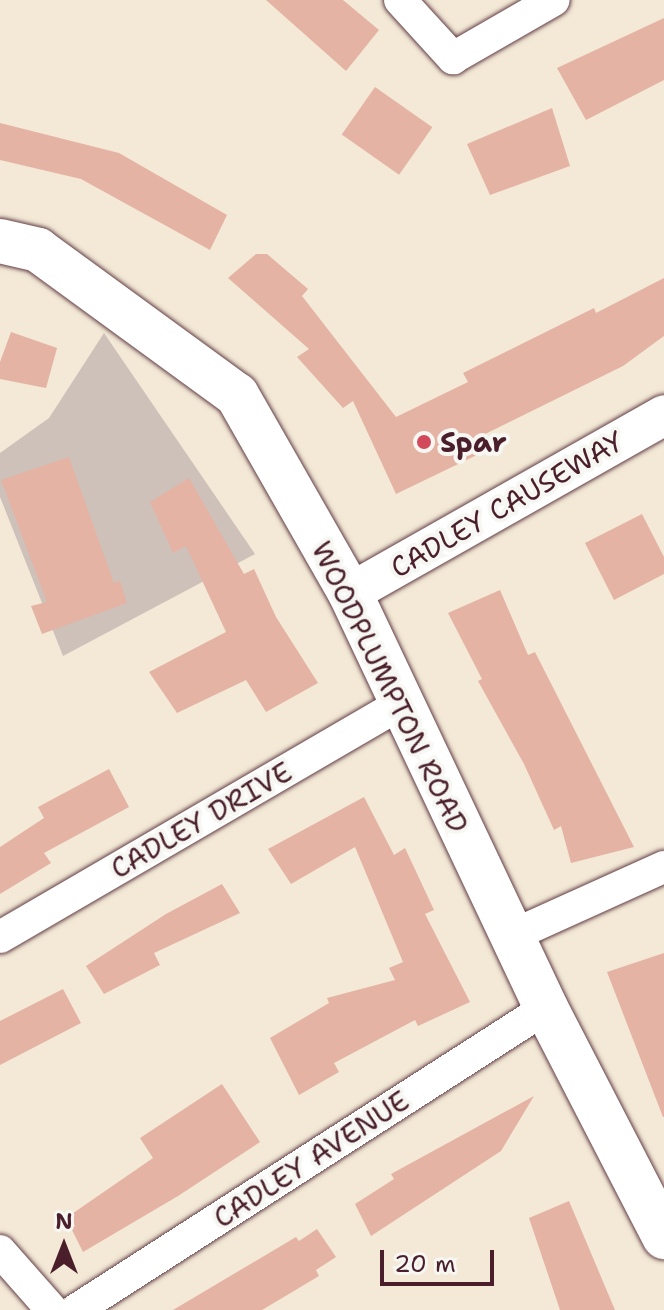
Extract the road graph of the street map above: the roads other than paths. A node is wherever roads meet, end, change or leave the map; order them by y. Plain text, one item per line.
1 (400, 0) edge
2 (554, 0) edge
3 (0, 241) edge
4 (664, 415) edge
5 (350, 593) junction
6 (401, 704) junction
7 (664, 867) edge
8 (511, 936) junction
9 (0, 937) edge
10 (546, 1008) junction
11 (653, 1187) edge
12 (664, 1237) edge
13 (0, 1251) edge
14 (52, 1310) edge
15 (76, 1310) edge

1 - 2 street
3 - 5 main road, WOODPLUMPTON ROAD
4 - 5 street, CADLEY CAUSEWAY
5 - 6 main road, WOODPLUMPTON ROAD
6 - 8 main road, WOODPLUMPTON ROAD
6 - 9 street, CADLEY DRIVE
7 - 8 street
8 - 10 main road, WOODPLUMPTON ROAD
10 - 11 main road, WOODPLUMPTON ROAD
10 - 15 street, CADLEY AVENUE
11 - 12 main road, WOODPLUMPTON ROAD
13 - 14 street

